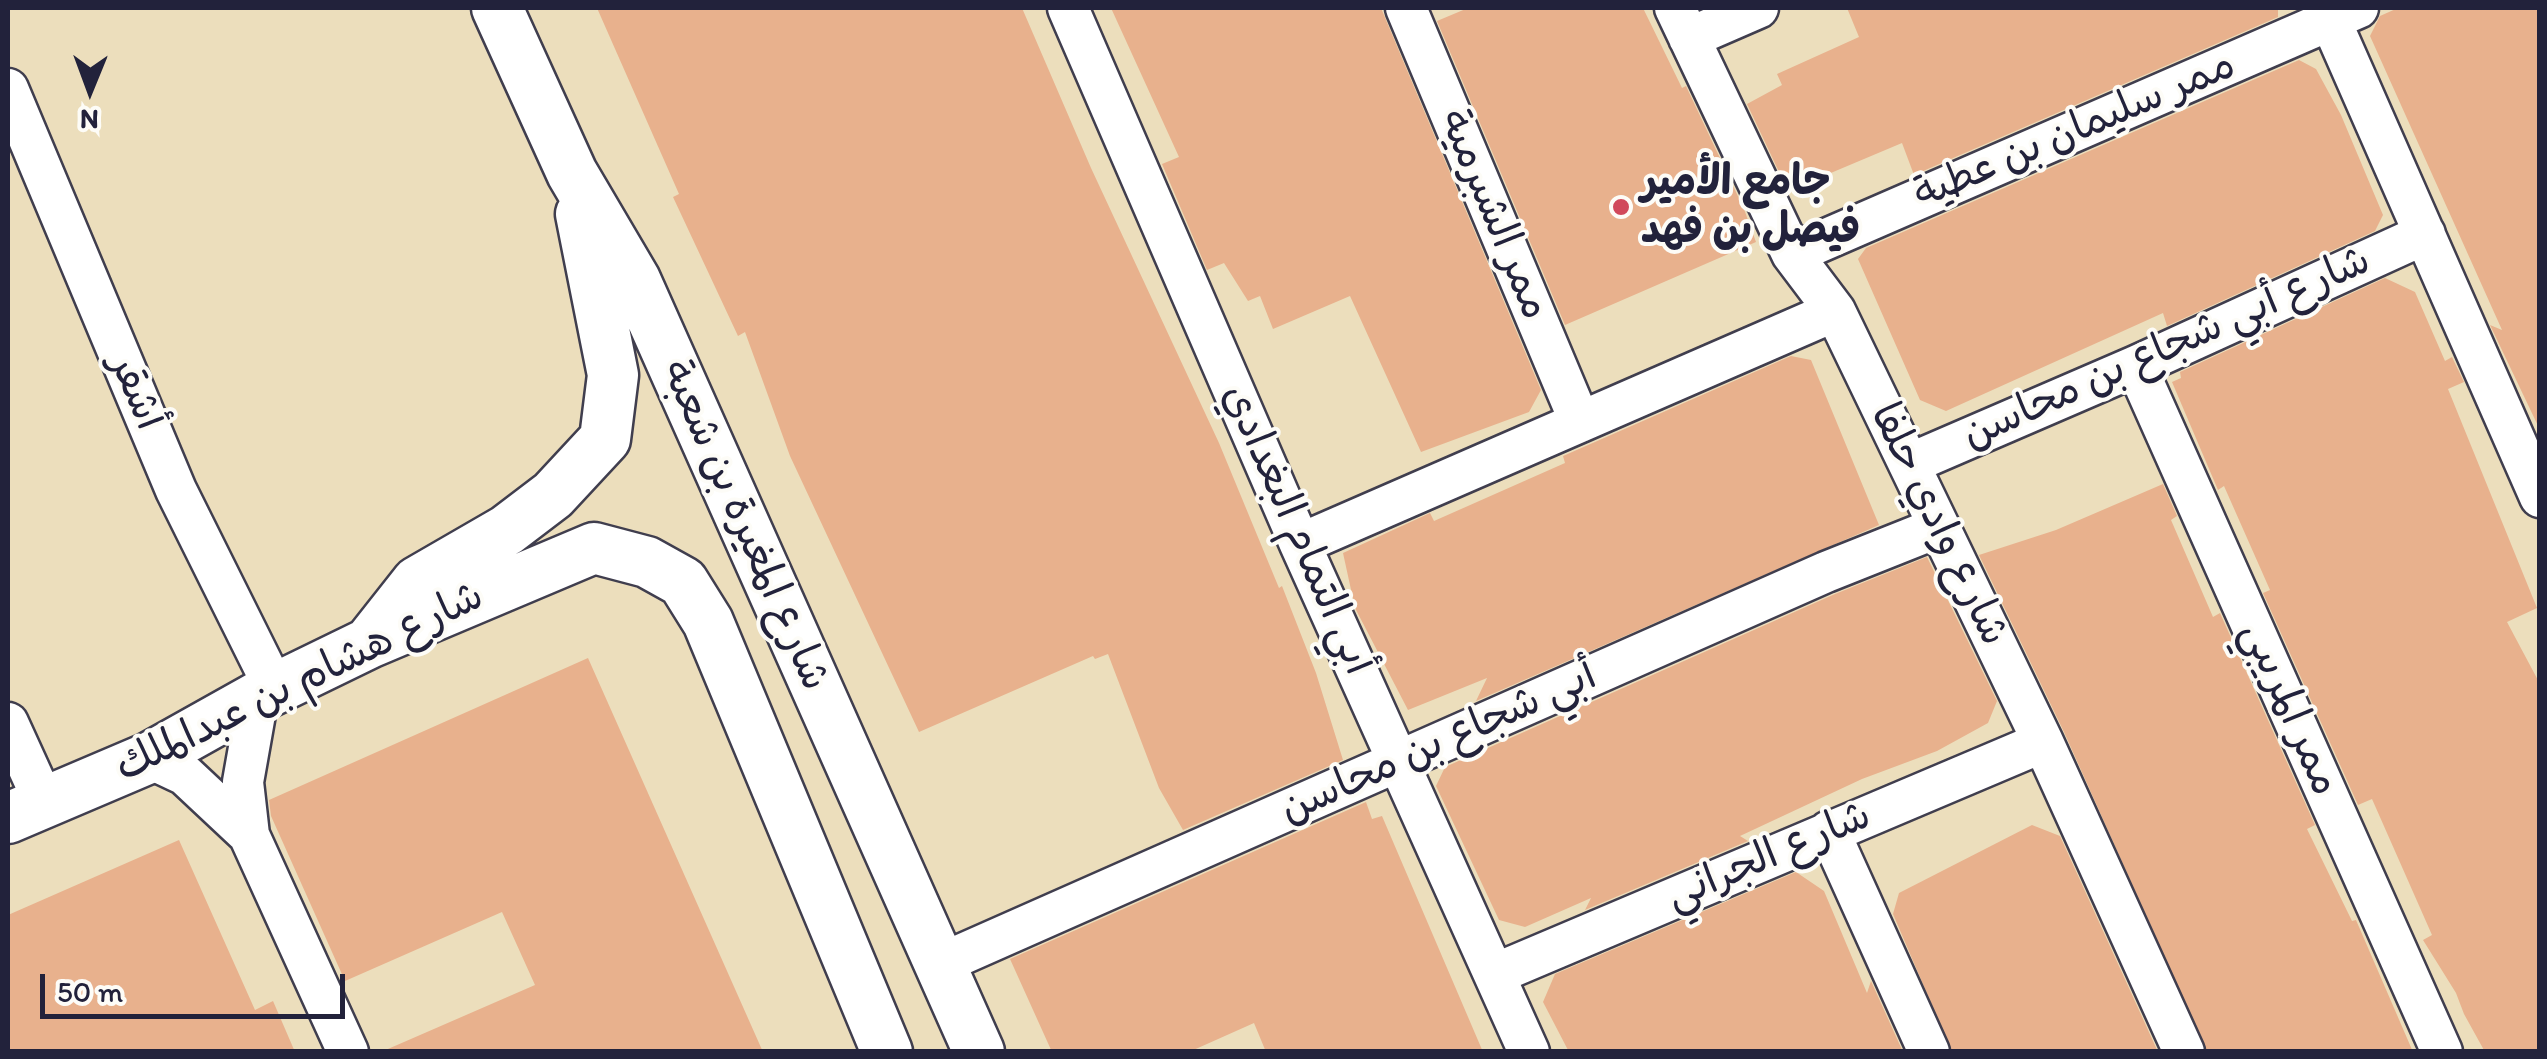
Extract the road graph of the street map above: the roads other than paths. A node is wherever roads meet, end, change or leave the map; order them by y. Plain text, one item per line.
1 (496, 8) edge
2 (1068, 8) edge
3 (1406, 8) edge
4 (1758, 8) edge
5 (2338, 12) edge
6 (1682, 23) edge
7 (8, 89) edge
8 (572, 172) junction
9 (2425, 234) junction
10 (1792, 254) junction
11 (1834, 311) junction
12 (2136, 366) junction
13 (1580, 422) junction
14 (1909, 464) junction
15 (2540, 497) edge
16 (1939, 527) junction
17 (1300, 544) junction
18 (594, 548) joint
19 (368, 643) junction
20 (267, 693) junction
21 (8, 723) edge
22 (2044, 742) junction
23 (149, 758) junction
24 (1399, 762) junction
25 (26, 810) edge
26 (1828, 831) junction
27 (249, 835) junction
28 (940, 964) junction
29 (1495, 974) junction
30 (348, 1052) edge
31 (887, 1052) edge
32 (979, 1052) edge
33 (1529, 1052) edge
34 (1928, 1052) edge
35 (2184, 1052) edge
36 (2442, 1052) edge

1 - 8 street, شارع المغيرة بن شعبة
2 - 17 street, أبي التمام البغدادي
3 - 13 street, ممر الشبرمية
4 - 6 street
5 - 9 street
5 - 10 street, ممر سليمان بن عطية
6 - 10 street, شارع وادي حلفا
7 - 20 street, أشقر
8 - 19 street
8 - 28 street, شارع المغيرة بن شعبة
9 - 12 street, شارع أبي شجاع بن محاسن
9 - 15 street
10 - 11 street, شارع وادي حلفا
11 - 13 street
11 - 14 street, شارع وادي حلفا
12 - 14 street, شارع أبي شجاع بن محاسن
12 - 36 street, ممر المريبي
13 - 17 street
14 - 16 street, شارع وادي حلفا
16 - 22 street, شارع وادي حلفا
16 - 24 street, أبي شجاع بن محاسن
17 - 24 street, أبي التمام البغدادي
18 - 19 street, شارع هشام بن عبدالملك
18 - 31 street, شارع المغيرة بن شعبة
19 - 20 street, شارع هشام بن عبدالملك
20 - 23 street, شارع هشام بن عبدالملك
20 - 27 street
21 - 25 street
22 - 26 street, شارع الجراني
22 - 35 street, شارع وادي حلفا
23 - 25 street, شارع هشام بن عبدالملك
23 - 27 street
24 - 28 street, أبي شجاع بن محاسن
24 - 29 street, أبي التمام البغدادي
26 - 29 street, شارع الجراني
26 - 34 street
27 - 30 street
28 - 32 street, شارع المغيرة بن شعبة
29 - 33 street, أبي التمام البغدادي

